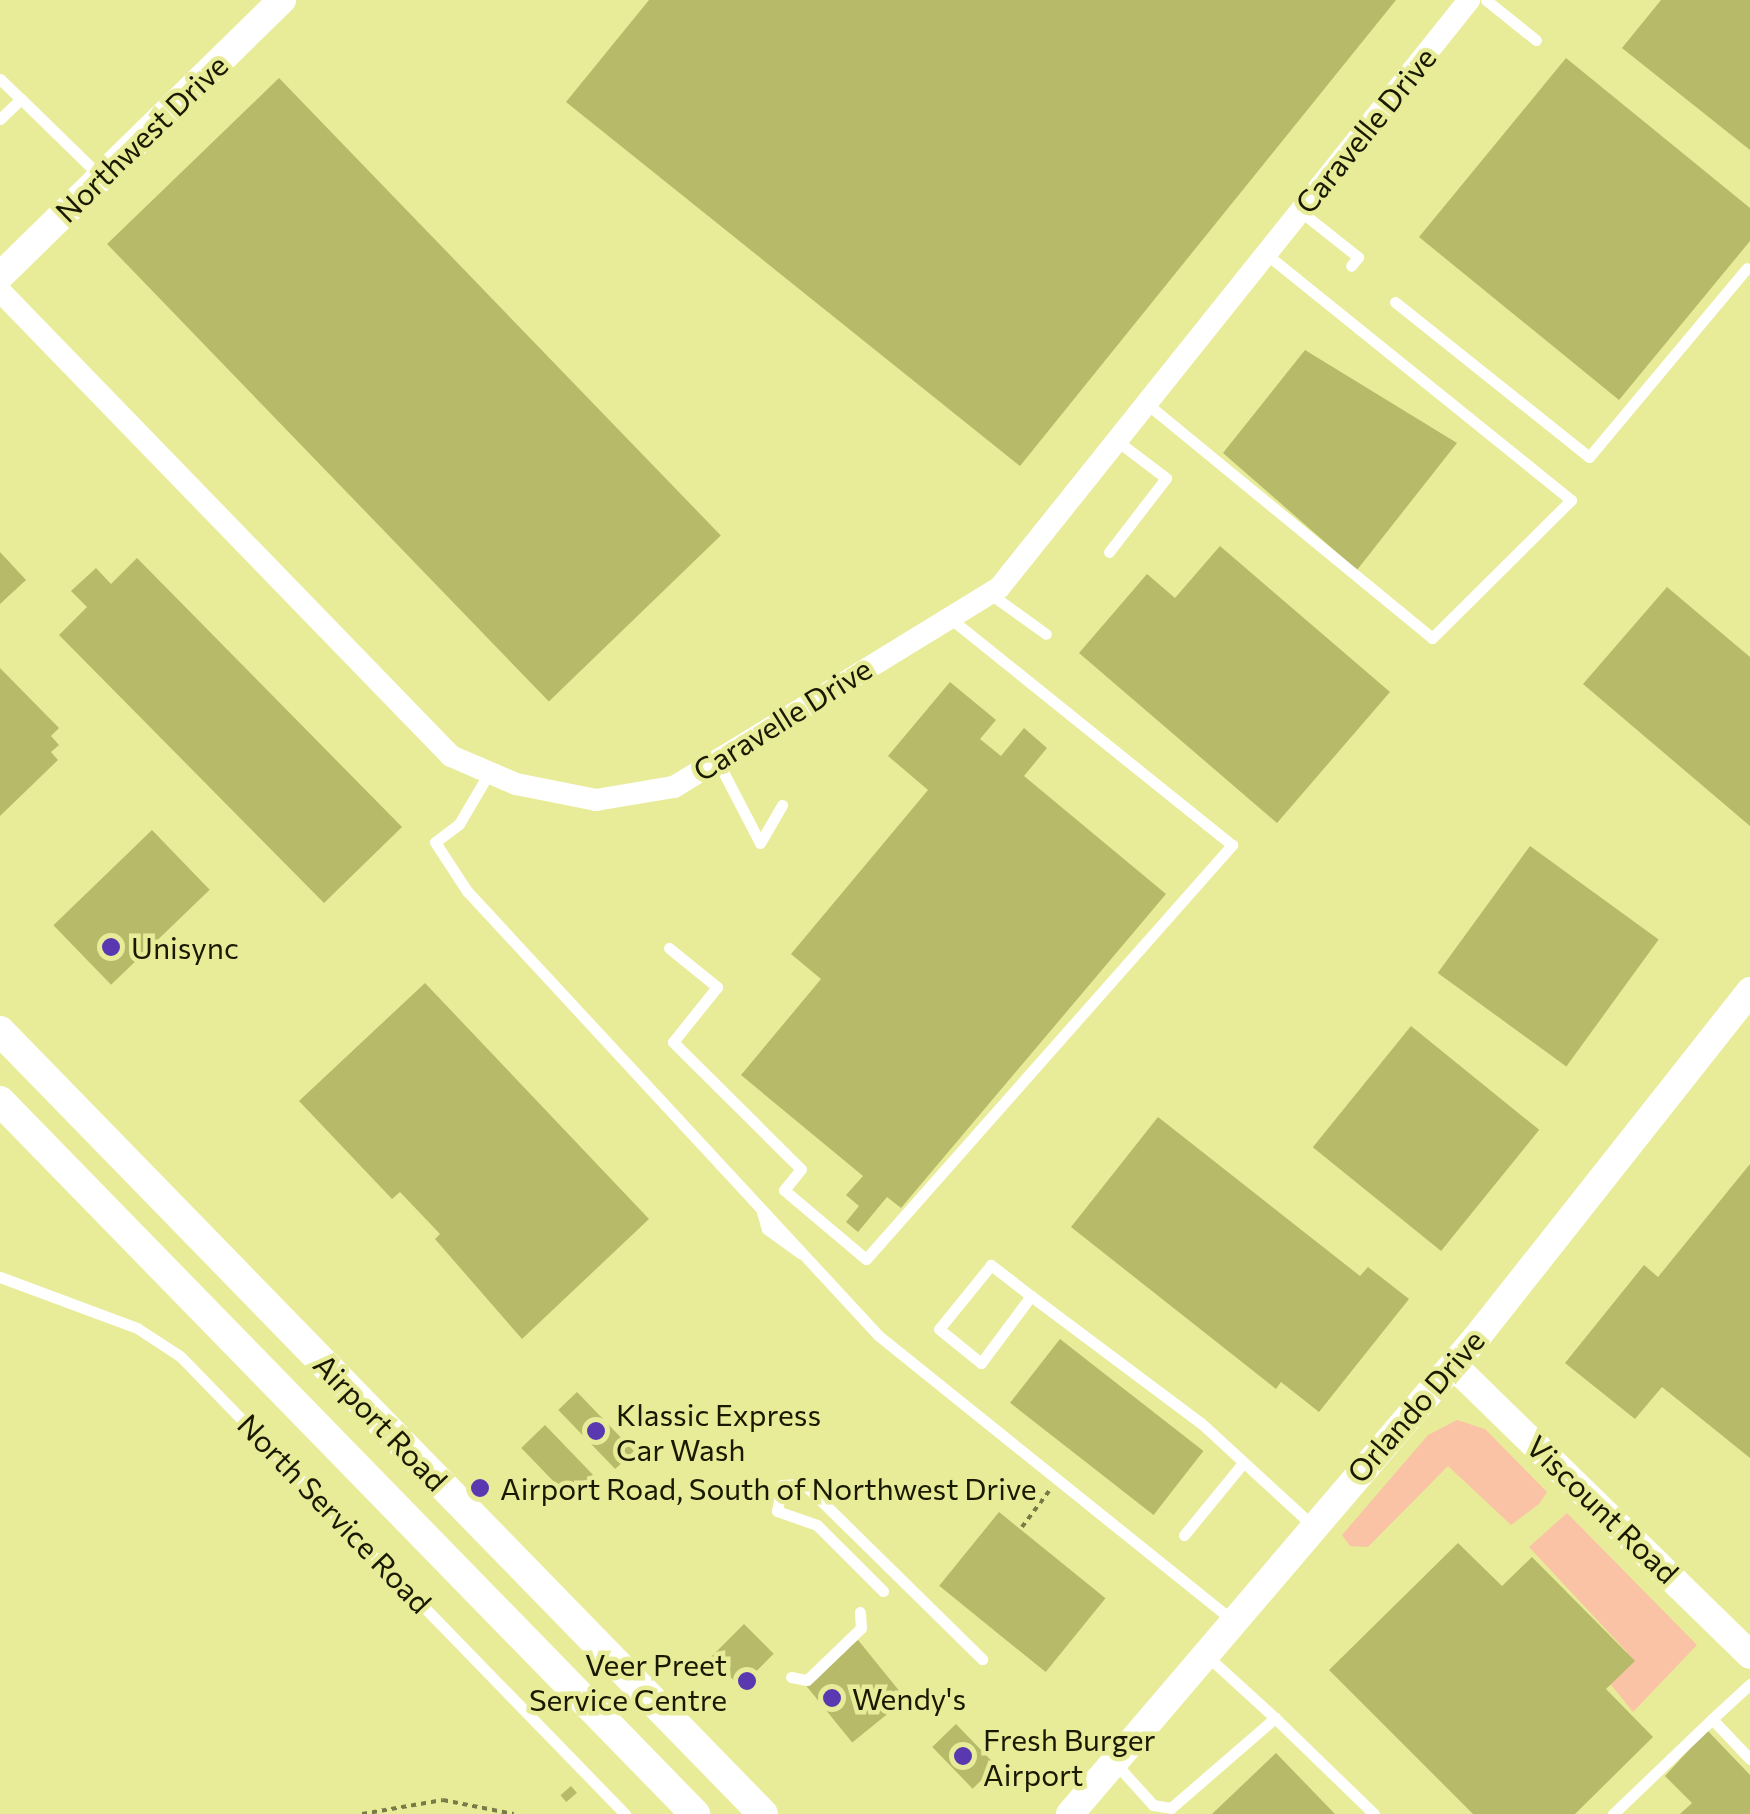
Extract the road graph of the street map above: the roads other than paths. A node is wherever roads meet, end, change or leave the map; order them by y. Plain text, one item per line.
1 (282, 0) edge
2 (1469, 0) edge
3 (1486, 0) edge
4 (1536, 40) dead end
5 (0, 79) edge
6 (21, 99) junction
7 (0, 119) edge
8 (101, 177) junction
9 (1300, 211) junction
10 (1266, 254) junction
11 (1351, 266) dead end
12 (1747, 268) dead end
13 (0, 276) edge
14 (0, 291) edge
15 (1395, 302) dead end
16 (1146, 404) junction
17 (1116, 440) junction
18 (1109, 552) dead end
19 (990, 594) junction
20 (950, 619) junction
21 (1046, 634) dead end
22 (717, 760) junction
23 (490, 773) junction
24 (782, 805) dead end
25 (669, 948) dead end
26 (1750, 990) edge
27 (0, 1030) edge
28 (0, 1101) edge
29 (0, 1277) edge
30 (1031, 1296) junction
31 (1453, 1365) junction
32 (1244, 1462) junction
33 (1311, 1524) junction
34 (1184, 1535) dead end
35 (505, 1549) junction
36 (470, 1583) junction
37 (884, 1591) dead end
38 (860, 1612) dead end
39 (1230, 1618) junction
40 (1202, 1652) junction
41 (1750, 1655) edge
42 (982, 1659) dead end
43 (624, 1672) junction
44 (791, 1677) dead end
45 (1750, 1684) edge
46 (590, 1706) junction
47 (1275, 1718) junction
48 (1712, 1720) junction
49 (1750, 1758) edge
50 (1114, 1762) junction
51 (625, 1814) edge
52 (694, 1814) edge
53 (763, 1814) edge
54 (1070, 1814) edge
55 (1374, 1814) edge
56 (1613, 1814) edge

1 - 8 street, Northwest Drive
2 - 9 street, Caravelle Drive
3 - 4 lane
5 - 6 lane
6 - 7 lane
6 - 8 lane
8 - 13 street, Northwest Drive
9 - 10 street, Caravelle Drive
9 - 11 lane
10 - 16 street, Caravelle Drive
10 - 16 lane
12 - 15 lane
14 - 23 street, Caravelle Drive
16 - 17 street, Caravelle Drive
17 - 18 lane
17 - 19 street, Caravelle Drive
19 - 20 street, Caravelle Drive
19 - 21 lane
20 - 22 street, Caravelle Drive
20 - 25 lane
22 - 23 street, Caravelle Drive
22 - 24 lane
23 - 39 lane
26 - 31 street, Orlando Drive
27 - 35 main road, Airport Road
28 - 36 main road, Airport Road
29 - 51 lane, North Service Road
30 - 30 lane
30 - 32 lane
31 - 33 street, Orlando Drive
31 - 41 street, Viscount Road
32 - 33 lane
32 - 34 lane
33 - 39 street, Orlando Drive
35 - 36 main road
35 - 43 main road, Airport Road
36 - 46 main road, Airport Road
37 - 42 lane
38 - 44 lane
39 - 40 street, Orlando Drive
40 - 47 lane
40 - 50 street, Orlando Drive
43 - 46 main road
43 - 53 main road, Airport Road
45 - 48 lane
46 - 52 main road, Airport Road
47 - 50 lane
47 - 55 lane
48 - 49 lane
48 - 56 lane
50 - 54 street, Orlando Drive

